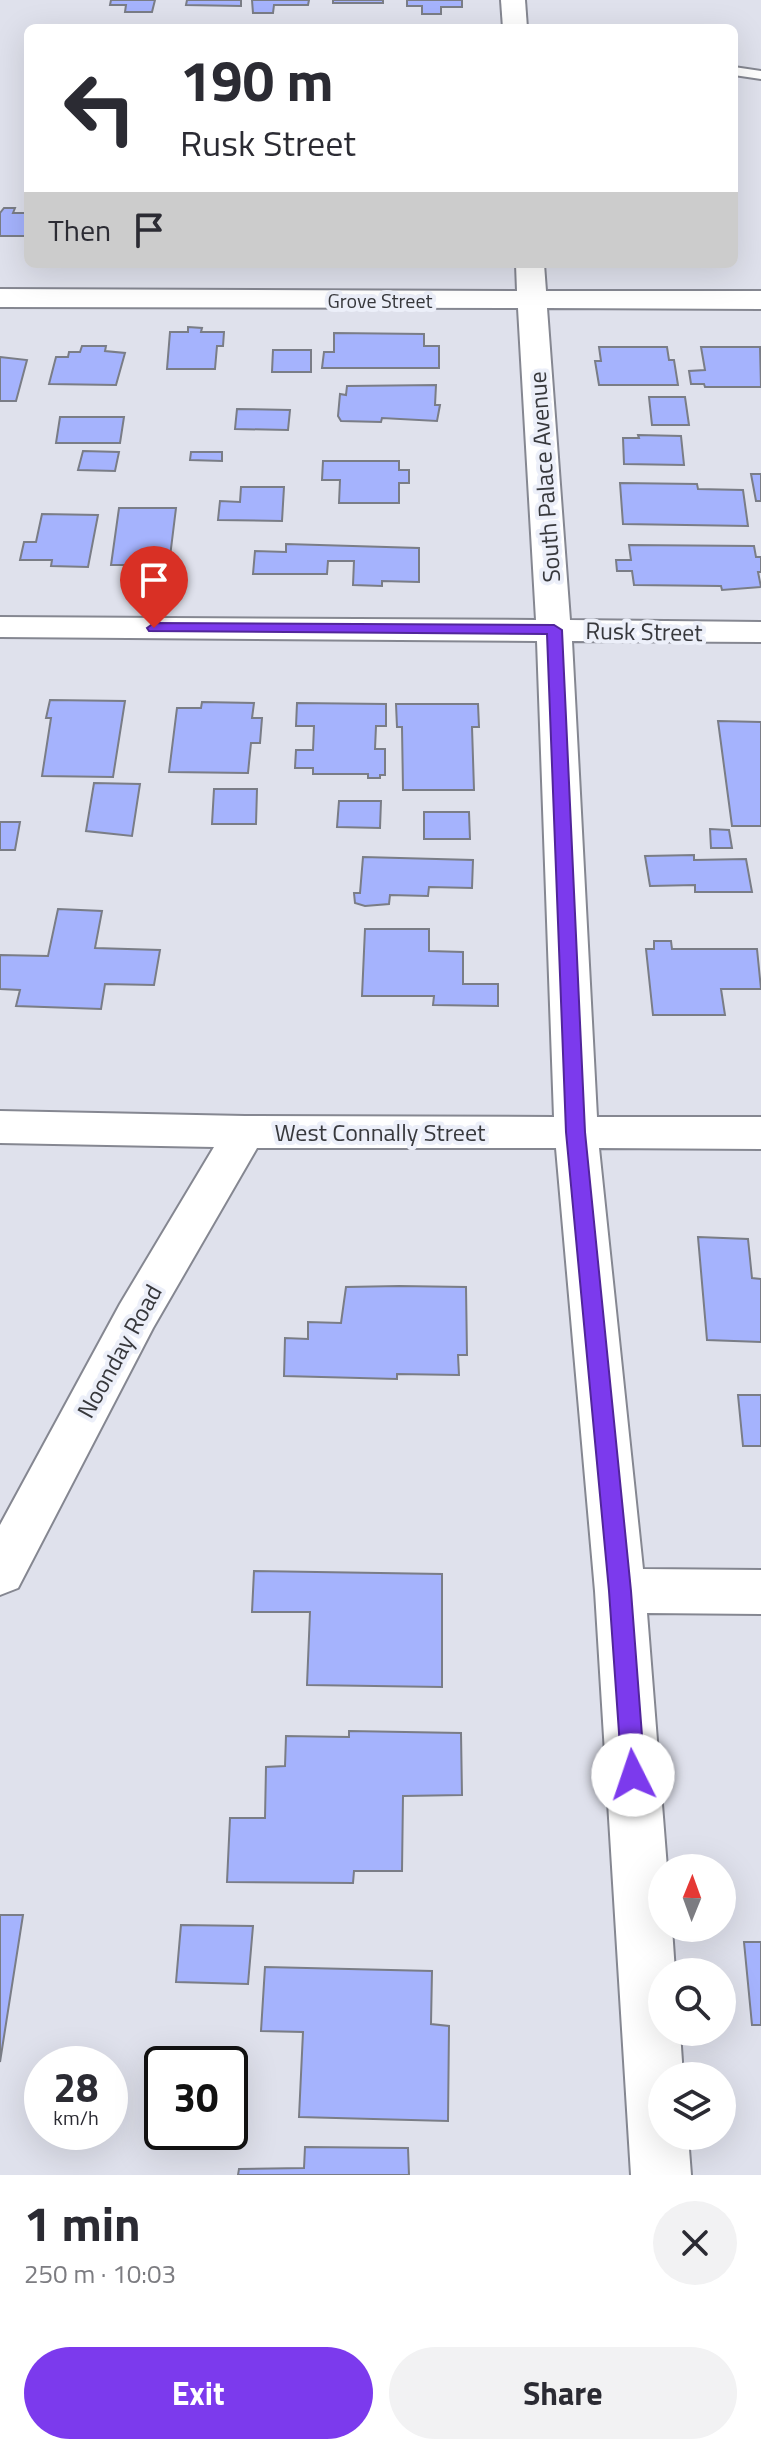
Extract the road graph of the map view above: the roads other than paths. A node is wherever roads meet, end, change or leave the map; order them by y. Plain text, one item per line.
1 (513, 0) edge
2 (515, 24) edge
3 (738, 72) edge
4 (761, 75) edge
5 (531, 282) edge
6 (0, 298) edge
7 (761, 300) edge
8 (0, 627) edge
9 (554, 630) junction
10 (761, 632) edge
11 (0, 1127) edge
12 (245, 1132) junction
13 (576, 1132) junction
14 (761, 1133) edge
15 (0, 1573) edge
16 (620, 1591) junction
17 (761, 1592) edge
18 (661, 2175) edge

1 - 2 street
3 - 4 lane
5 - 6 street, Grove Street
5 - 7 street, Grove Street
5 - 9 street, South Palace Avenue
8 - 9 street, Rusk Street
9 - 10 street, Rusk Street
9 - 13 street, South Palace Avenue
11 - 12 street, West Connally Street
12 - 13 street, West Connally Street
12 - 15 street, Noonday Road
13 - 14 street, West Connally Street
13 - 16 street, South Palace Avenue
16 - 17 street
16 - 18 street, South Palace Avenue

